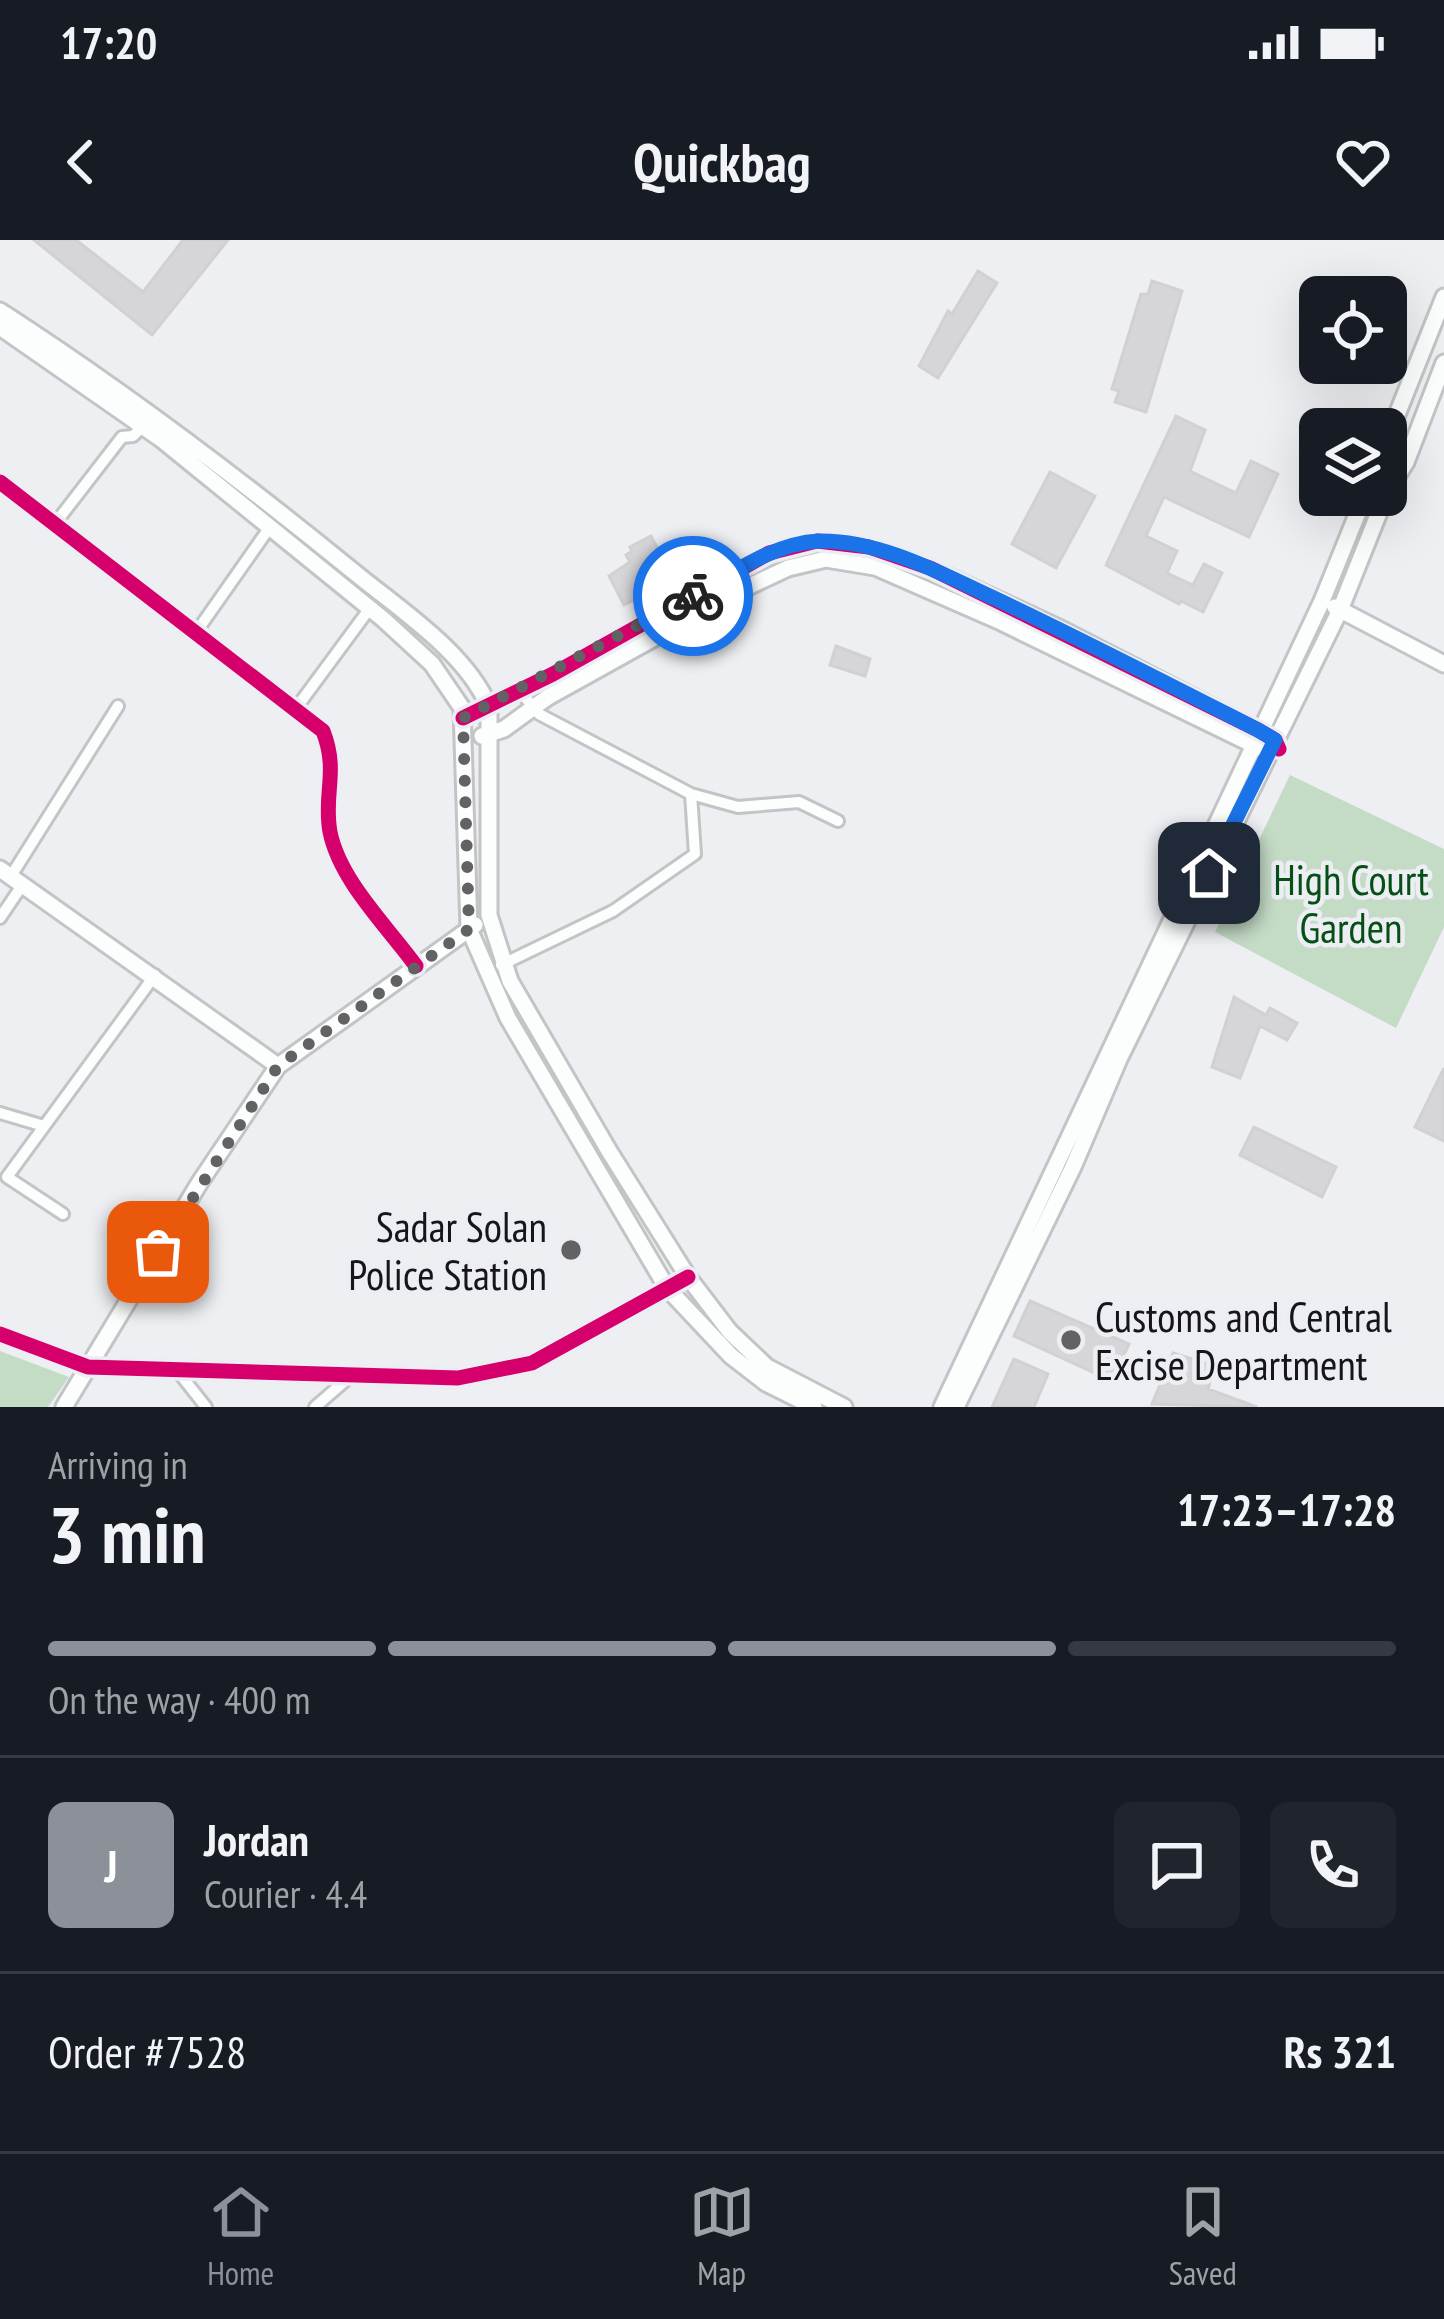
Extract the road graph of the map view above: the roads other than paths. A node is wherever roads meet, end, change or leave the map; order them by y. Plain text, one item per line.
1 (1444, 297) edge
2 (0, 310) edge
3 (0, 326) edge
4 (1444, 363) edge
5 (1400, 408) edge
6 (143, 426) junction
7 (1407, 459) edge
8 (0, 482) edge
9 (1356, 516) edge
10 (1378, 516) edge
11 (54, 525) junction
12 (270, 527) junction
13 (1322, 601) junction
14 (370, 608) junction
15 (1340, 610) junction
16 (196, 631) junction
17 (1444, 664) edge
18 (519, 689) junction
19 (118, 706) dead end
20 (297, 707) junction
21 (489, 707) junction
22 (533, 708) junction
23 (463, 718) junction
24 (489, 734) junction
25 (1255, 737) junction
26 (466, 740) junction
27 (1271, 746) junction
28 (691, 794) junction
29 (838, 821) dead end
30 (12, 876) edge
31 (489, 915) junction
32 (0, 917) edge
33 (469, 929) junction
34 (502, 964) junction
35 (416, 966) junction
36 (485, 972) junction
37 (155, 975) junction
38 (278, 1066) junction
39 (0, 1113) edge
40 (44, 1126) junction
41 (63, 1214) dead end
42 (688, 1277) junction
43 (667, 1288) junction
44 (0, 1334) edge
45 (88, 1367) junction
46 (176, 1369) junction
47 (353, 1374) junction
48 (64, 1407) edge
49 (206, 1407) edge
50 (314, 1407) edge
51 (814, 1407) edge
52 (844, 1407) edge
53 (942, 1407) edge
54 (956, 1407) edge

1 - 5 main road
2 - 21 main road
3 - 6 main road
4 - 7 main road
6 - 11 street
6 - 12 main road
8 - 11 street
9 - 13 main road
10 - 15 main road
11 - 16 street
12 - 14 main road
12 - 16 street
13 - 15 main road
13 - 25 main road
14 - 20 street
14 - 23 main road
15 - 17 main road
15 - 27 main road
16 - 20 street
18 - 21 main road
18 - 22 street
18 - 25 main road
19 - 30 street
20 - 35 street
21 - 23 main road
21 - 24 main road
22 - 24 main road
22 - 25 main road
22 - 28 street
23 - 26 main road
24 - 26 main road
24 - 31 main road
25 - 27 main road
25 - 53 main road
26 - 33 main road
27 - 54 main road
28 - 29 street
28 - 34 street
30 - 32 street
30 - 37 main road
31 - 33 main road
31 - 34 main road
33 - 35 main road
33 - 36 main road
34 - 36 street
34 - 42 main road
35 - 38 main road
36 - 43 main road
37 - 38 main road
37 - 40 street
38 - 45 main road
39 - 40 street
40 - 41 street
42 - 43 main road
42 - 52 main road
43 - 47 main road
43 - 51 main road
44 - 45 street
45 - 46 main road
45 - 48 main road
46 - 47 main road
46 - 49 street
47 - 50 street

